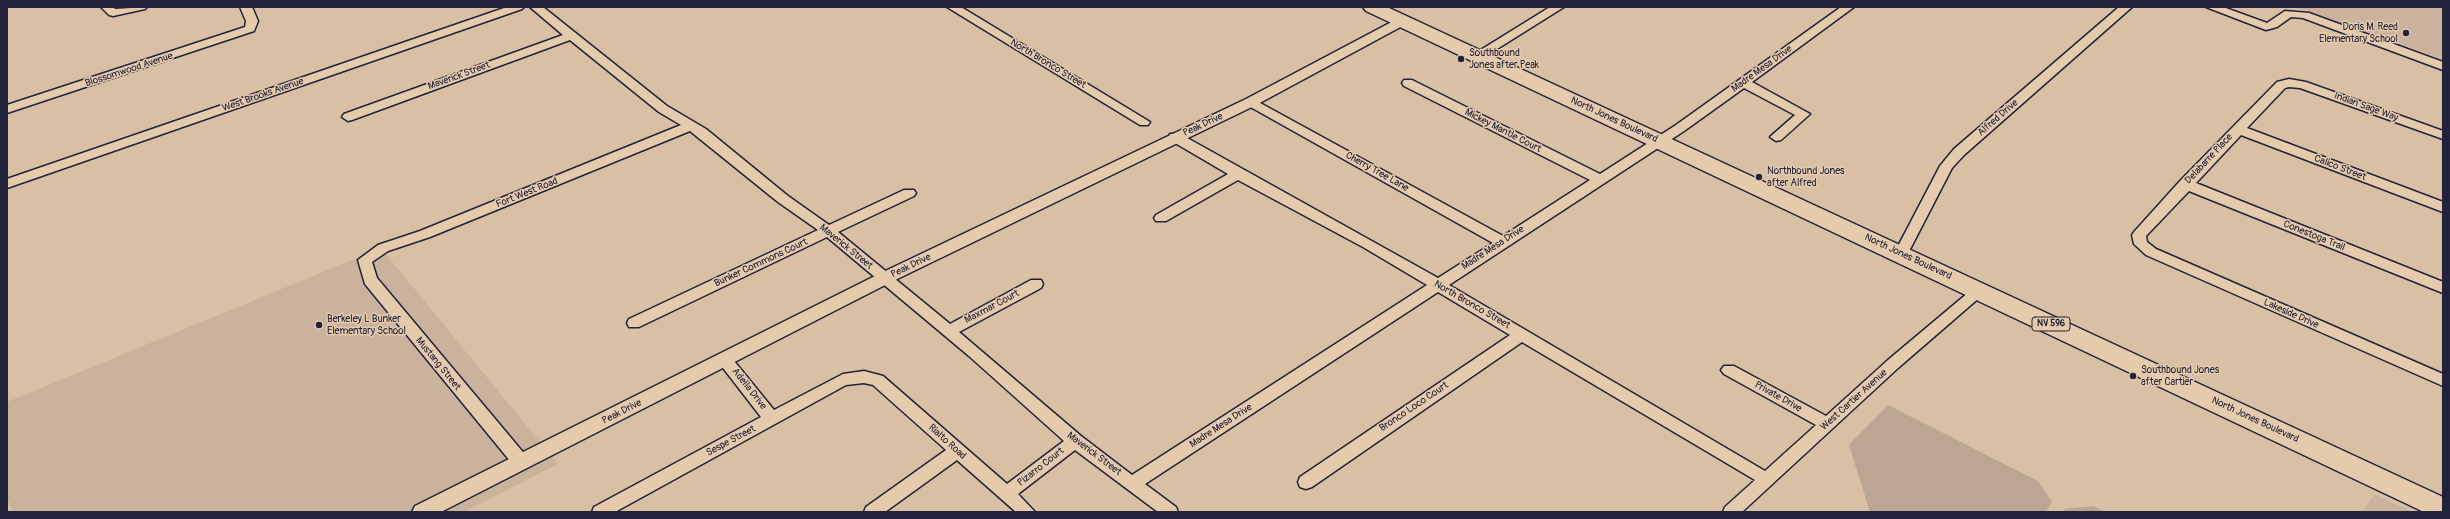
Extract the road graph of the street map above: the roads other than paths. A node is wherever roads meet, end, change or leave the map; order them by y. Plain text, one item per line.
1 (141, 7) edge
2 (246, 7) edge
3 (518, 7) edge
4 (536, 7) edge
5 (953, 7) edge
6 (1372, 7) edge
7 (1558, 7) edge
8 (1848, 7) edge
9 (2126, 7) edge
10 (2212, 7) edge
11 (110, 10) edge
12 (1401, 21) junction
13 (570, 36) junction
14 (1477, 56) junction
15 (2443, 66) edge
16 (1743, 82) junction
17 (1408, 83) dead end
18 (2289, 83) joint
19 (1251, 102) junction
20 (7, 109) edge
21 (348, 117) dead end
22 (1144, 122) dead end
23 (690, 126) junction
24 (2238, 129) junction
25 (2443, 135) edge
26 (1175, 137) junction
27 (1776, 137) dead end
28 (1658, 140) junction
29 (1238, 174) junction
30 (1599, 179) junction
31 (7, 184) edge
32 (2185, 184) junction
33 (909, 193) dead end
34 (2443, 207) edge
35 (1161, 218) dead end
36 (828, 231) junction
37 (1503, 242) junction
38 (2141, 244) joint
39 (1901, 254) junction
40 (365, 260) joint
41 (885, 278) junction
42 (1036, 284) dead end
43 (1436, 285) junction
44 (2443, 288) edge
45 (1980, 291) junction
46 (634, 323) dead end
47 (948, 331) junction
48 (1522, 334) junction
49 (725, 360) junction
50 (1728, 370) dead end
51 (864, 377) joint
52 (2443, 380) edge
53 (772, 419) junction
54 (1828, 424) junction
55 (1075, 441) junction
56 (957, 451) junction
57 (522, 462) junction
58 (1766, 479) junction
59 (1306, 482) dead end
60 (1133, 484) junction
61 (1006, 494) junction
62 (2443, 509) edge
63 (422, 512) edge
64 (600, 512) edge
65 (872, 512) edge
66 (1027, 512) edge
67 (1170, 512) edge
68 (1731, 512) edge

1 - 11 street
2 - 20 street, Blossomwood Avenue
3 - 31 street, West Brooks Avenue
4 - 13 street, Maverick Street
5 - 22 street, North Bronco Street
6 - 12 main road, North Jones Boulevard / NV 596
7 - 14 street
8 - 16 street, Madre Mesa Drive
9 - 39 street, Alfred Drive
10 - 15 street
12 - 14 main road, North Jones Boulevard / NV 596
12 - 19 street, Peak Drive
13 - 21 street, Maverick Street
13 - 23 street, Maverick Street
14 - 28 main road, North Jones Boulevard / NV 596
16 - 27 street
16 - 28 street, Madre Mesa Drive
17 - 30 street, Mickey Mantle Court
18 - 24 street, Delabarre Place
18 - 25 street, Indian Sage Way
19 - 26 street, Peak Drive
19 - 37 street, Cherry Tree Lane
23 - 36 street, Maverick Street
23 - 40 street, Fort West Road
24 - 32 street, Delabarre Place
24 - 34 street, Calico Street
26 - 29 street, North Bronco Street
26 - 41 street, Peak Drive
28 - 30 street, Madre Mesa Drive
28 - 39 main road, North Jones Boulevard / NV 596
29 - 35 street
29 - 43 street, North Bronco Street
30 - 37 street, Madre Mesa Drive
32 - 38 street, Delabarre Place
32 - 44 street, Conestoga Trail
33 - 36 street, Bunker Commons Court
36 - 41 street, Maverick Street
36 - 46 street, Bunker Commons Court
37 - 43 street, Madre Mesa Drive
38 - 52 street, Lakeside Drive
39 - 45 main road, North Jones Boulevard / NV 596
40 - 57 street, Mustang Street
41 - 47 street, Maverick Street
41 - 49 street, Peak Drive
42 - 47 street, Maxmar Court
43 - 48 street, North Bronco Street
43 - 60 street, Madre Mesa Drive
45 - 54 street, West Cartier Avenue
45 - 62 main road, North Jones Boulevard / NV 596
47 - 55 street, Maverick Street
48 - 58 street, North Bronco Street
48 - 59 street, Bronco Loco Court
49 - 53 street, Adella Drive
49 - 57 street, Peak Drive
50 - 54 street, Private Drive
51 - 53 street, Sespe Street
51 - 56 street, Rialto Road
53 - 64 street, Sespe Street
54 - 58 street, West Cartier Avenue
55 - 60 street, Maverick Street
55 - 61 street, Pizarro Court
56 - 61 street, Rialto Road
56 - 65 street
57 - 63 street, Peak Drive
58 - 68 street, West Cartier Avenue
60 - 67 street, Maverick Street
61 - 66 street, Rialto Road

